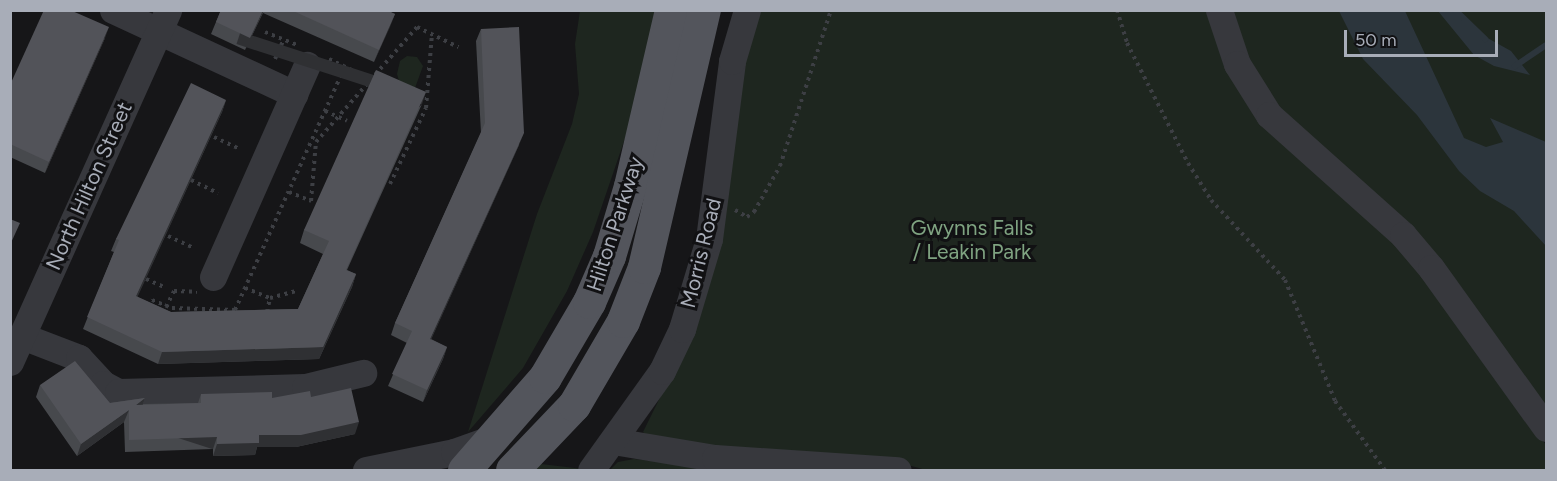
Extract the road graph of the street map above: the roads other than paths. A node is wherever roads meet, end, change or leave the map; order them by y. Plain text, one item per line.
1 (113, 10) edge
2 (671, 10) edge
3 (704, 10) edge
4 (747, 10) edge
5 (1219, 10) edge
6 (163, 21) edge
7 (307, 66) dead end
8 (294, 94) junction
9 (208, 285) road end
10 (22, 336) junction
11 (10, 362) edge
12 (363, 373) dead end
13 (1546, 428) edge
14 (497, 436) junction
15 (614, 441) junction
16 (379, 469) edge
17 (464, 471) edge
18 (512, 471) edge
19 (591, 471) edge
20 (898, 471) edge

1 - 6 street
2 - 14 main road, Hilton Parkway
3 - 18 main road, Hilton Parkway
4 - 15 street, Morris Road
5 - 13 street
6 - 8 street
6 - 10 street, North Hilton Street
7 - 8 street
8 - 9 street
10 - 11 street, North Hilton Street
10 - 12 street
14 - 16 street
14 - 17 main road, Hilton Parkway
15 - 19 street, Morris Road
15 - 20 street

